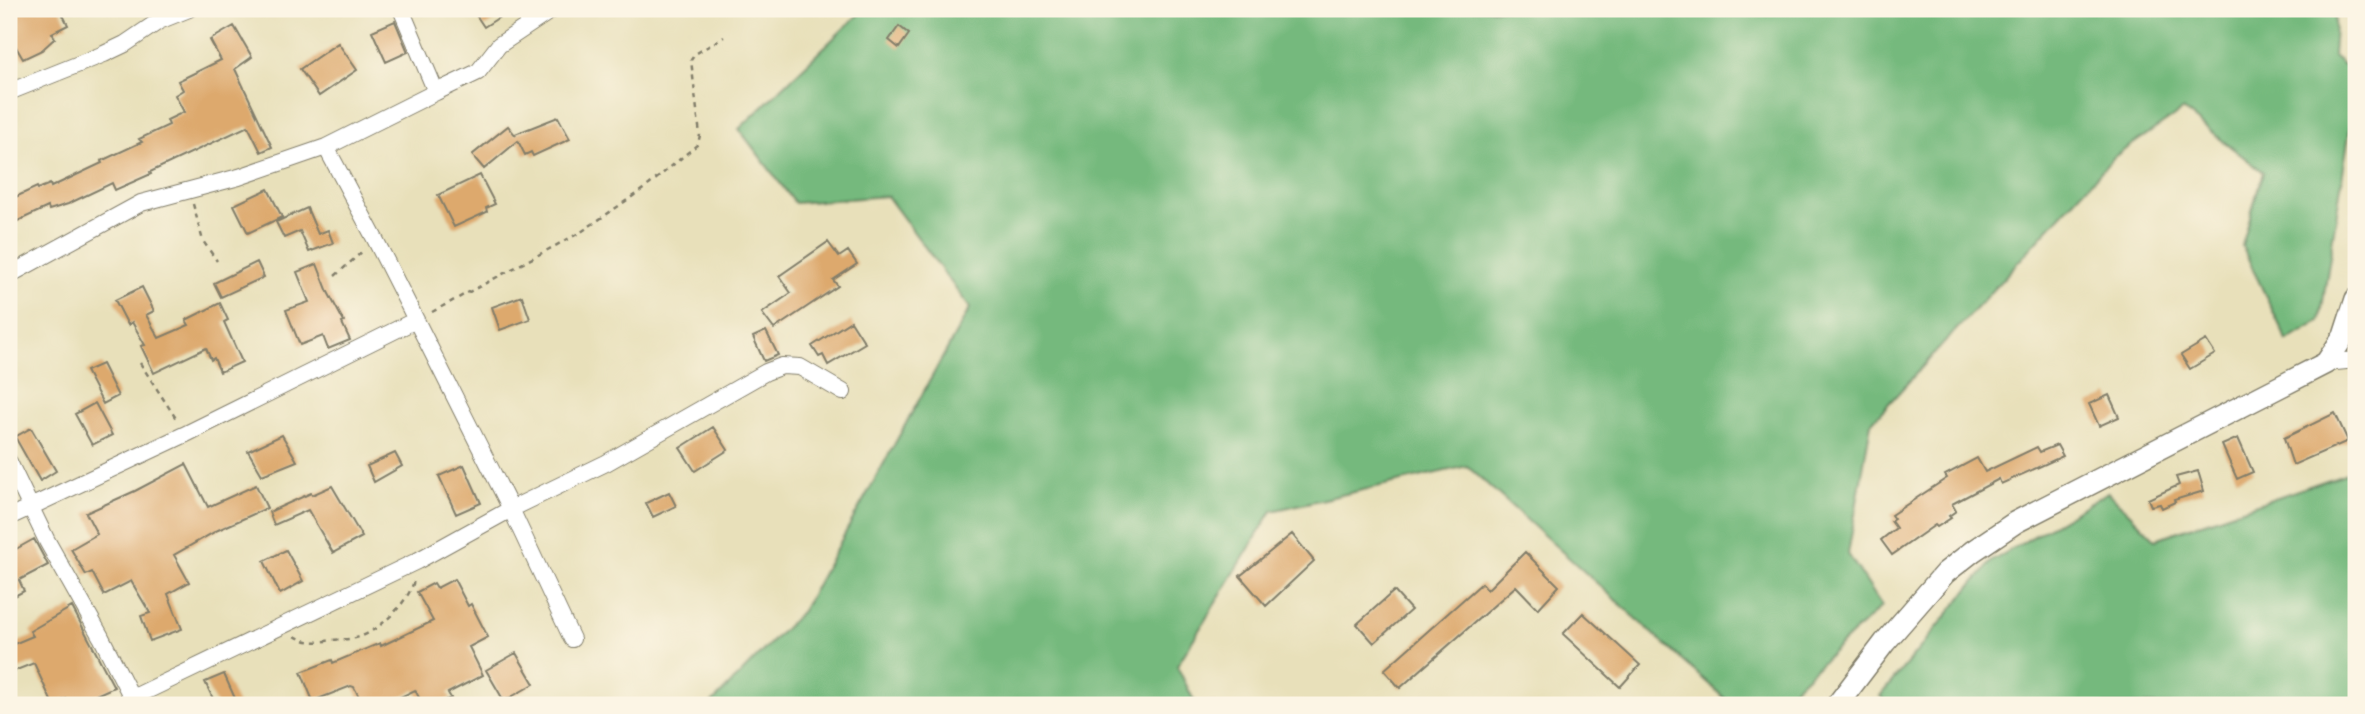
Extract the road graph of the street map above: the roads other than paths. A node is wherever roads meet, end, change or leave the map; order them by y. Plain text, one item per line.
1 (189, 9) edge
2 (401, 9) edge
3 (553, 9) edge
4 (156, 15) edge
5 (9, 92) edge
6 (436, 92) junction
7 (326, 147) junction
8 (9, 275) edge
9 (2356, 299) edge
10 (416, 320) junction
11 (2356, 360) edge
12 (2326, 363) junction
13 (843, 392) dead end
14 (9, 462) edge
15 (30, 507) junction
16 (511, 509) junction
17 (9, 517) edge
18 (572, 639) dead end
19 (128, 703) edge
20 (1837, 705) edge

1 - 4 street
2 - 6 street
3 - 6 street
4 - 5 street
6 - 7 street
7 - 8 street
7 - 10 street
9 - 12 main road
10 - 15 street
10 - 16 street
11 - 12 street
12 - 20 main road
13 - 16 street
14 - 15 street
15 - 17 street
15 - 19 street
16 - 18 street
16 - 19 street

